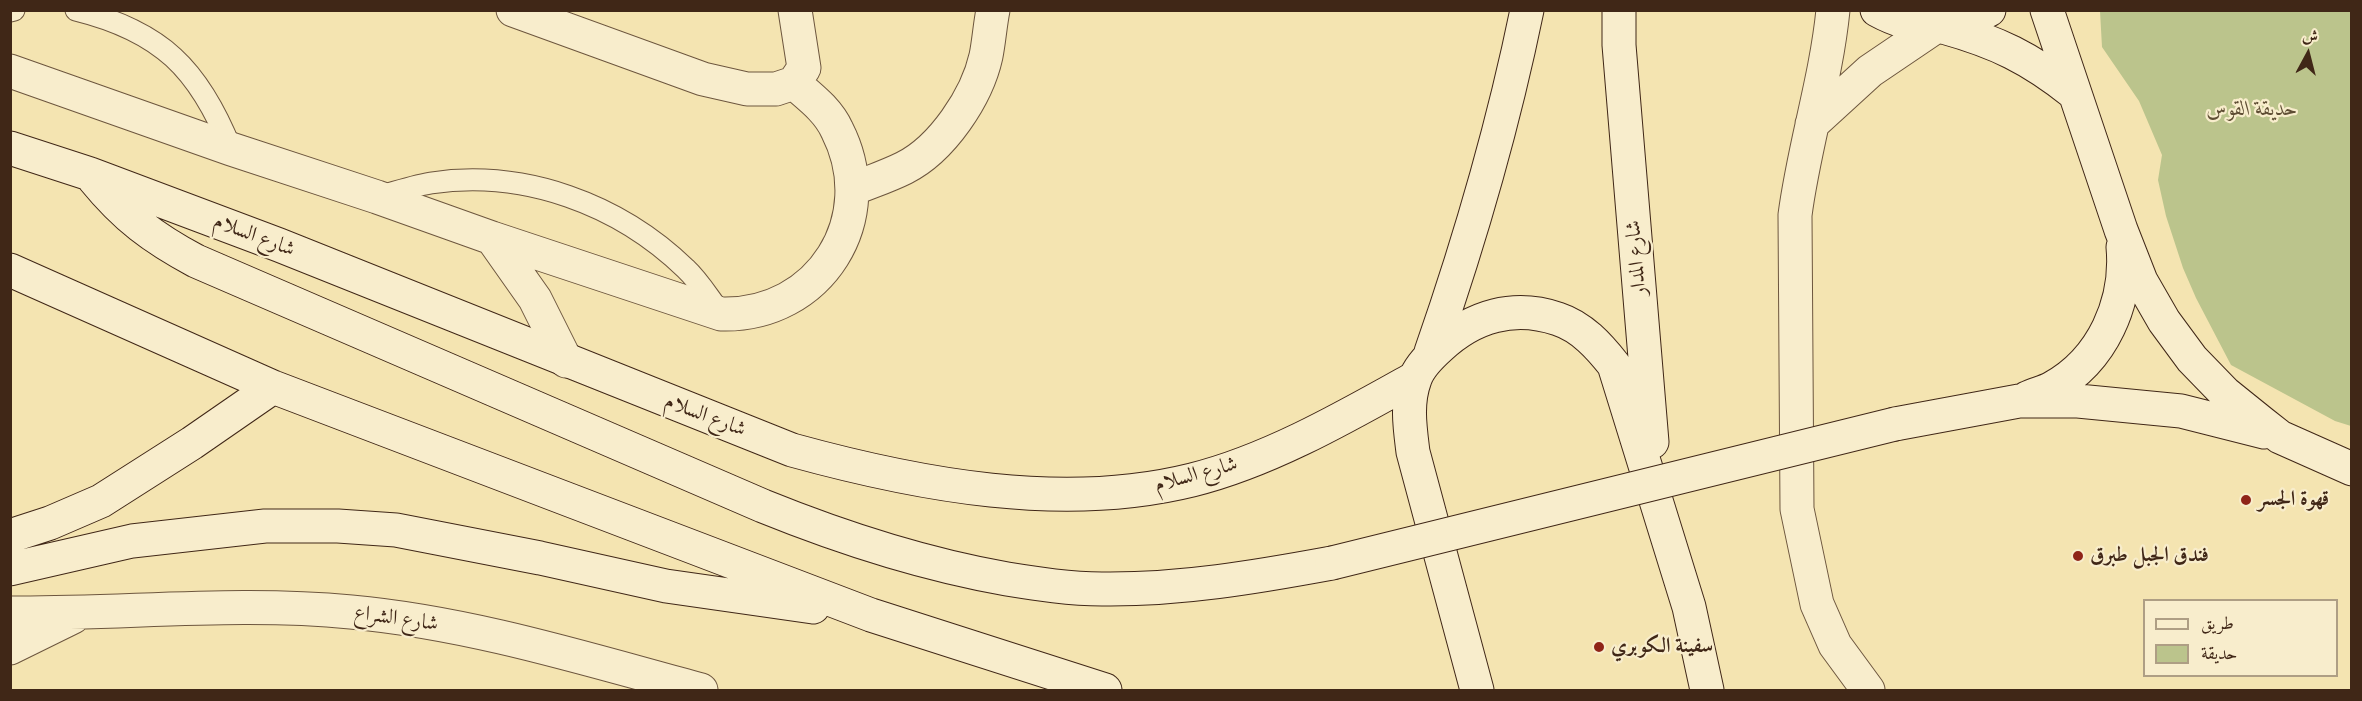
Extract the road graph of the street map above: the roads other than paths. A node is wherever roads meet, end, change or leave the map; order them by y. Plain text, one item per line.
1 (76, 10) edge
2 (513, 10) edge
3 (795, 10) edge
4 (993, 10) edge
5 (1527, 10) edge
6 (1619, 10) edge
7 (1629, 10) edge
8 (1833, 10) edge
9 (1877, 10) edge
10 (1989, 10) edge
11 (2047, 10) edge
12 (1939, 27) junction
13 (1619, 45) junction
14 (10, 71) edge
15 (794, 83) junction
16 (2074, 93) junction
17 (1812, 124) junction
18 (10, 148) edge
19 (231, 149) junction
20 (90, 174) junction
21 (853, 189) junction
22 (377, 197) junction
23 (2121, 230) junction
24 (492, 238) junction
25 (10, 270) edge
26 (721, 314) junction
27 (566, 362) junction
28 (1422, 367) junction
29 (273, 387) junction
30 (2019, 401) junction
31 (2280, 437) junction
32 (2352, 469) edge
33 (1658, 506) junction
34 (10, 536) edge
35 (10, 569) edge
36 (1689, 608) junction
37 (83, 612) junction
38 (10, 613) edge
39 (871, 615) junction
40 (10, 648) edge
41 (701, 690) edge
42 (1105, 690) edge
43 (1477, 690) edge
44 (1707, 690) edge
45 (1731, 690) edge
46 (1868, 690) edge

1 - 19 lane
2 - 15 street
3 - 15 street
4 - 21 street
5 - 28 street
6 - 13 street, شارع المدار
7 - 13 street
8 - 17 street
9 - 12 street
10 - 12 street
11 - 16 street
12 - 16 street
12 - 17 street
13 - 33 street, شارع المدار
14 - 19 street
15 - 21 street
16 - 23 street
17 - 46 street
18 - 20 street, شارع السلام
19 - 22 street
20 - 27 street, شارع السلام
20 - 30 street, bridge
21 - 26 street
22 - 24 street
22 - 26 lane
23 - 30 street
23 - 31 street
24 - 26 street
24 - 27 street
25 - 29 street
27 - 28 street, شارع السلام
28 - 33 street, شارع السلام
28 - 43 street
29 - 34 street
29 - 39 street
30 - 31 street
31 - 32 street
33 - 36 street
35 - 39 street
36 - 44 street
36 - 45 street
37 - 38 street, شارع الشراع
37 - 40 street
37 - 41 street, شارع الشراع
39 - 42 street

